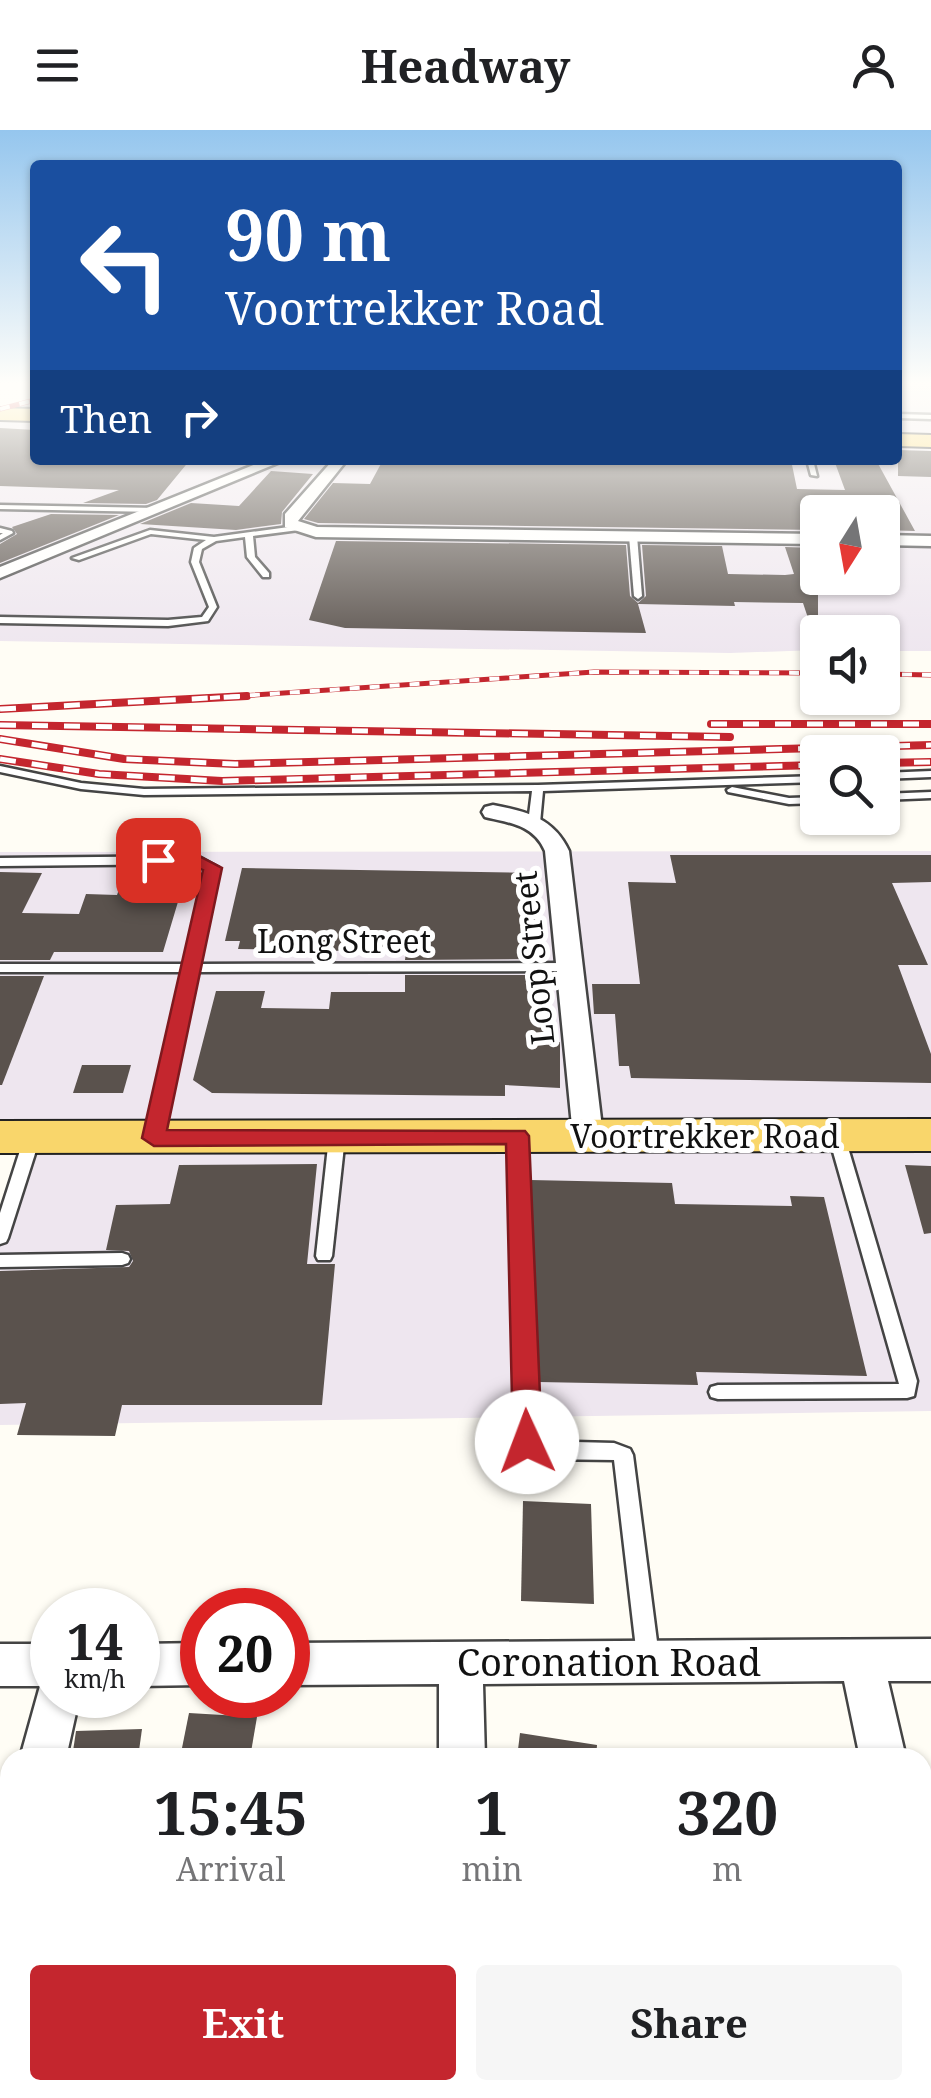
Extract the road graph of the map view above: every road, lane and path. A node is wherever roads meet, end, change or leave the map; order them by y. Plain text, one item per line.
1 (243, 474) edge
2 (328, 474) edge
3 (178, 500) junction
4 (0, 507) edge
5 (14, 508) junction
6 (61, 508) junction
7 (156, 510) junction
8 (0, 516) edge
9 (296, 528) junction
10 (0, 530) edge
11 (249, 536) junction
12 (633, 536) junction
13 (0, 538) edge
14 (214, 539) junction
15 (800, 539) edge
16 (900, 540) edge
17 (931, 541) edge
18 (76, 558) dead end
19 (0, 573) edge
20 (266, 575) dead end
21 (638, 596) dead end
22 (0, 620) edge
23 (0, 769) edge
24 (931, 774) edge
25 (900, 775) edge
26 (800, 780) edge
27 (706, 786) junction
28 (538, 788) junction
29 (931, 795) edge
30 (900, 796) edge
31 (800, 801) edge
32 (493, 812) dead end
33 (534, 823) junction
34 (0, 862) edge
35 (568, 967) junction
36 (0, 968) edge
37 (192, 968) junction
38 (836, 1134) junction
39 (931, 1134) edge
40 (517, 1136) junction
41 (588, 1136) junction
42 (16, 1137) edge
43 (337, 1137) junction
44 (154, 1138) junction
45 (0, 1238) edge
46 (324, 1256) dead end
47 (122, 1259) dead end
48 (0, 1261) edge
49 (718, 1392) dead end
50 (861, 1660) junction
51 (931, 1660) edge
52 (648, 1661) junction
53 (462, 1662) junction
54 (310, 1664) edge
55 (0, 1665) edge
56 (30, 1666) edge
57 (53, 1718) edge
58 (45, 1748) edge
59 (462, 1748) edge
60 (881, 1748) edge

1 - 3 street
2 - 9 street
3 - 6 lane
3 - 7 street
4 - 5 lane
5 - 6 lane
5 - 8 lane
6 - 7 lane
7 - 19 street
9 - 11 lane
9 - 12 street
10 - 13 lane
11 - 14 lane
11 - 20 lane
12 - 15 street
12 - 21 lane
14 - 18 lane
14 - 22 lane
16 - 17 street
23 - 28 lane
24 - 25 lane
26 - 27 lane
27 - 28 lane
27 - 31 lane
28 - 33 lane
29 - 30 lane
32 - 33 street, Loop Street
33 - 35 street, Loop Street
34 - 37 lane
35 - 37 lane, Long Street
35 - 41 street, Loop Street
36 - 37 lane, Long Street
37 - 44 lane
38 - 39 main road, Voortrekker Road
38 - 41 main road, Voortrekker Road
38 - 49 lane
40 - 41 main road, Voortrekker Road
40 - 43 main road, Voortrekker Road
40 - 52 lane
42 - 44 main road, Voortrekker Road
42 - 45 lane
43 - 44 main road, Voortrekker Road
43 - 46 lane
47 - 48 lane
50 - 51 street, Coronation Road
50 - 52 street, Coronation Road
50 - 60 street
52 - 53 street, Coronation Road
53 - 54 street, Coronation Road
53 - 59 street
55 - 56 street
57 - 58 street

